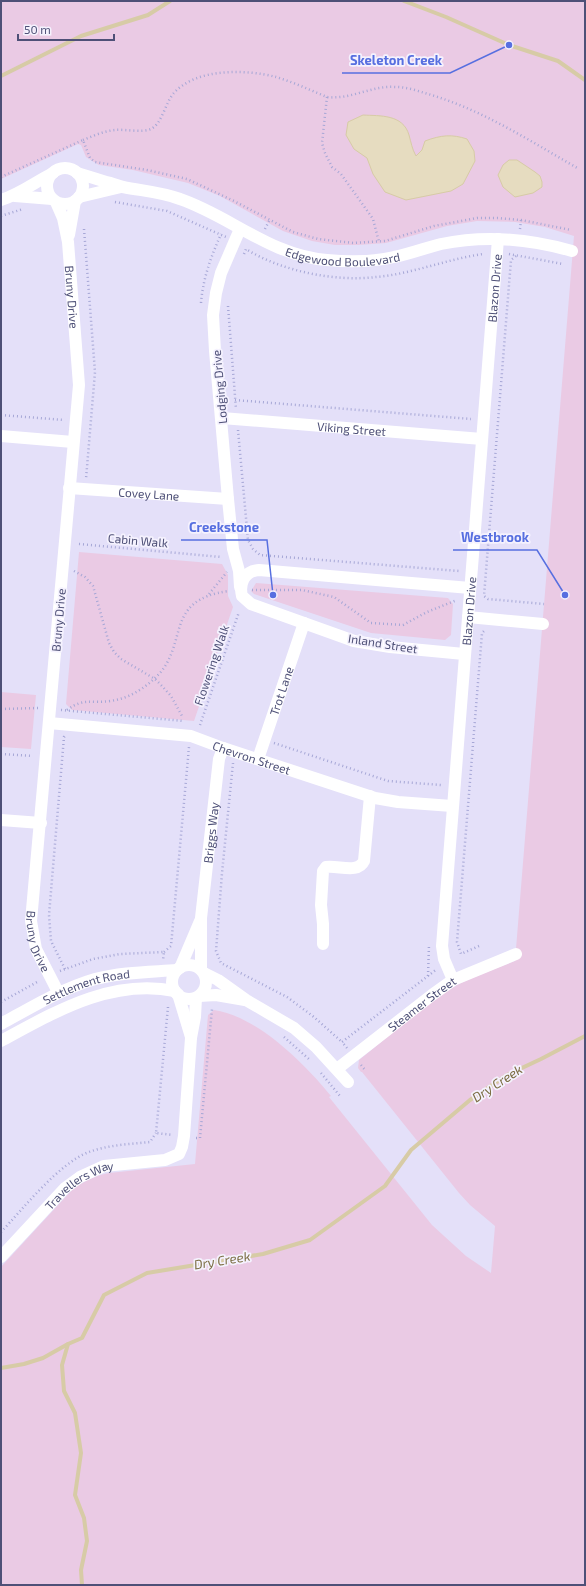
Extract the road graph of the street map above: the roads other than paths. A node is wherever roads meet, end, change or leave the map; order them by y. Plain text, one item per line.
1 (53, 173) junction
2 (77, 173) junction
3 (123, 187) junction
4 (15, 196) junction
5 (77, 199) junction
6 (1, 200) edge
7 (54, 200) junction
8 (240, 229) junction
9 (498, 239) junction
10 (68, 242) junction
11 (572, 251) dead end
12 (222, 418) junction
13 (1, 436) edge
14 (482, 439) junction
15 (73, 442) junction
16 (69, 488) junction
17 (228, 499) junction
18 (233, 549) junction
19 (244, 582) junction
20 (470, 588) junction
21 (468, 617) junction
22 (304, 623) junction
23 (543, 624) dead end
24 (464, 654) junction
25 (49, 723) junction
26 (222, 751) junction
27 (258, 759) junction
28 (370, 796) junction
29 (452, 806) junction
30 (1, 820) edge
31 (41, 823) junction
32 (202, 918) junction
33 (323, 944) dead end
34 (516, 954) dead end
35 (178, 969) junction
36 (203, 971) junction
37 (453, 980) junction
38 (58, 992) junction
39 (176, 993) junction
40 (198, 997) junction
41 (246, 1000) junction
42 (1, 1024) edge
43 (191, 1038) junction
44 (1, 1041) edge
45 (337, 1069) junction
46 (348, 1082) dead end
47 (1, 1257) edge

1 - 2 street
1 - 4 street
1 - 7 street
2 - 3 street, Edgewood Boulevard
2 - 5 street
3 - 5 street, Edgewood Boulevard
3 - 8 street, Edgewood Boulevard
4 - 6 street
4 - 7 street
5 - 7 street
5 - 10 street, Bruny Drive
7 - 10 street, Bruny Drive
8 - 9 street, Edgewood Boulevard
8 - 12 street, Lodging Drive
9 - 11 street, Edgewood Boulevard
9 - 14 street, Blazon Drive
10 - 15 street, Bruny Drive
12 - 14 street, Viking Street
12 - 17 street, Lodging Drive
13 - 15 street
14 - 20 street, Blazon Drive
15 - 16 street, Bruny Drive
16 - 17 street, Covey Lane
16 - 25 street, Bruny Drive
17 - 18 street, Lodging Drive
18 - 19 street, Lodging Drive
18 - 19 street
19 - 20 street
19 - 22 street, Inland Street
20 - 21 street, Blazon Drive
21 - 23 street
21 - 24 street, Blazon Drive
22 - 24 street, Inland Street
22 - 27 street, Trot Lane
24 - 29 street, Blazon Drive
25 - 26 street, Chevron Street
25 - 31 street, Bruny Drive
26 - 27 street, Chevron Street
26 - 32 street, Briggs Way
27 - 28 street, Chevron Street
28 - 29 street, Chevron Street
28 - 33 street
29 - 37 street, Blazon Drive
30 - 31 street
31 - 38 street, Bruny Drive
32 - 35 street, Briggs Way
32 - 36 street, Briggs Way
34 - 37 street, Steamer Street
35 - 36 street
35 - 38 street, Settlement Road
35 - 39 street
36 - 40 street
36 - 41 street
37 - 45 street, Steamer Street
38 - 42 street, Settlement Road
39 - 40 street
39 - 43 street
39 - 44 street, Settlement Road
40 - 41 street
40 - 43 street
41 - 45 street
43 - 47 street, Travellers Way
45 - 46 street

